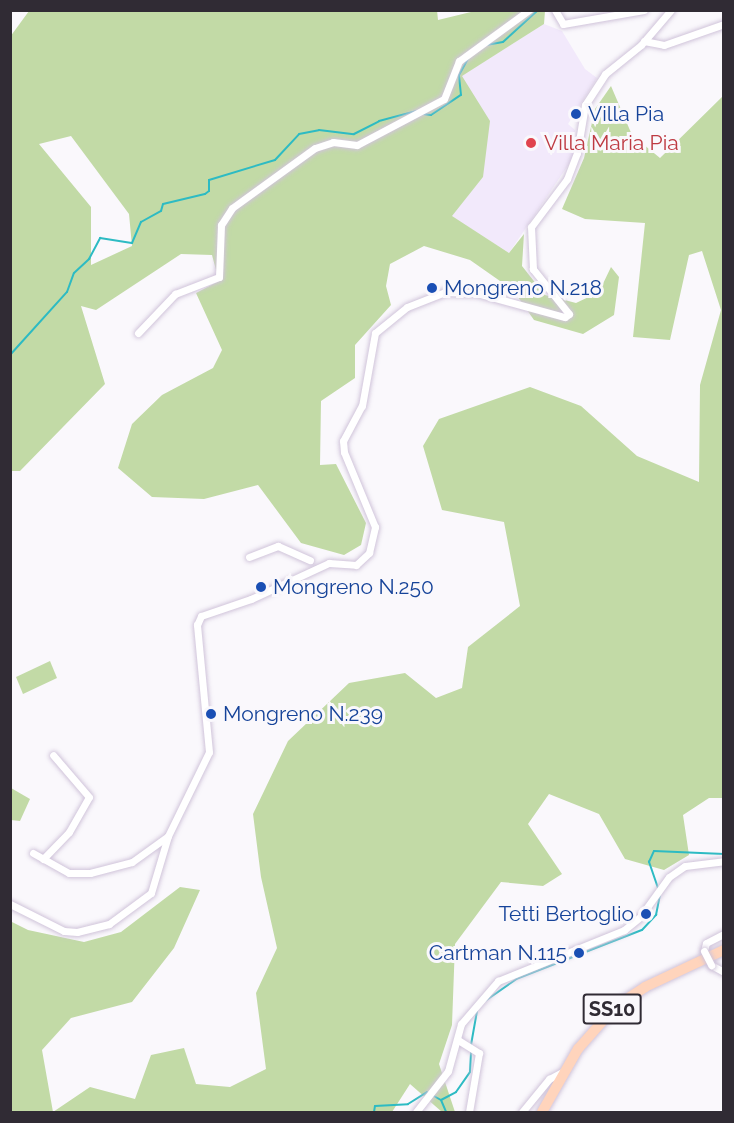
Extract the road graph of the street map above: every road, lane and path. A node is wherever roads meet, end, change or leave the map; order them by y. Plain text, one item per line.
1 (529, 10) edge
2 (555, 10) edge
3 (644, 10) edge
4 (671, 10) edge
5 (723, 24) edge
6 (644, 41) junction
7 (138, 333) dead end
8 (249, 557) dead end
9 (322, 566) junction
10 (53, 755) dead end
11 (168, 836) junction
12 (33, 853) dead end
13 (43, 859) junction
14 (723, 861) edge
15 (10, 904) edge
16 (723, 935) edge
17 (723, 950) edge
18 (723, 972) edge
19 (458, 1040) junction
20 (566, 1070) junction
21 (416, 1113) edge
22 (469, 1113) edge
23 (522, 1113) edge
24 (542, 1113) edge

1 - 7 street
2 - 3 street
4 - 6 street
5 - 6 street
6 - 9 street
8 - 9 street
9 - 11 street
10 - 13 street
11 - 13 street
11 - 15 street
12 - 13 street
14 - 19 street
16 - 18 street, bridge
17 - 20 main road, SS10
19 - 21 street
19 - 22 street
20 - 23 street
20 - 24 main road, SS10

